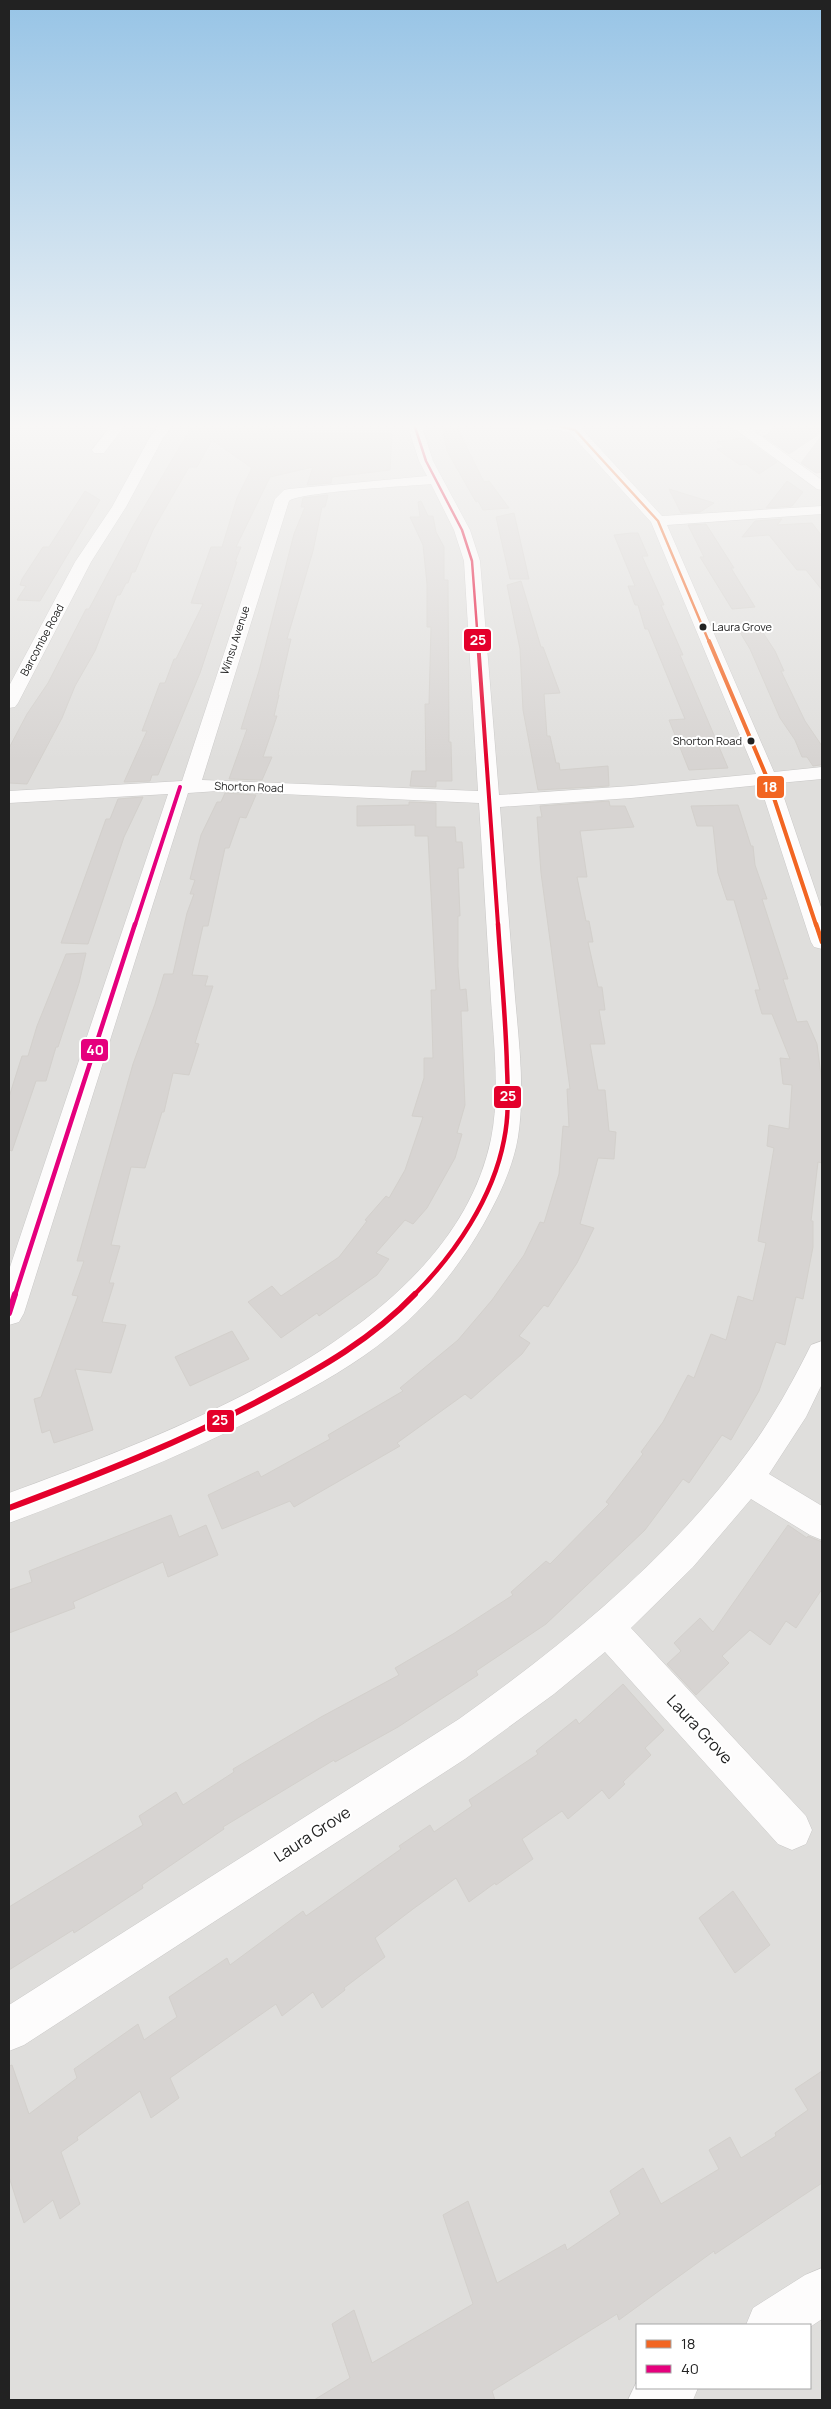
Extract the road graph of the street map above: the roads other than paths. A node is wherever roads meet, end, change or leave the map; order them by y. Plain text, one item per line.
1 (99, 536) edge
2 (270, 536) edge
3 (464, 536) edge
4 (665, 536) edge
5 (9, 703) edge
6 (822, 773) edge
7 (768, 780) junction
8 (185, 786) junction
9 (9, 797) edge
10 (489, 800) junction
11 (822, 942) edge
12 (9, 1313) edge
13 (822, 1354) edge
14 (748, 1479) junction
15 (9, 1508) edge
16 (822, 1524) edge
17 (607, 1628) junction
18 (792, 1830) dead end
19 (9, 2030) edge
20 (822, 2292) edge
21 (772, 2324) edge
22 (671, 2389) edge
23 (653, 2400) edge

1 - 5 street, Barcombe Road
2 - 8 street, Winsu Avenue
3 - 10 street
4 - 7 street
6 - 7 street, Shorton Road
7 - 10 street, Shorton Road
7 - 11 street
8 - 9 street, Shorton Road
8 - 10 street, Shorton Road
8 - 12 street, Winsu Avenue
10 - 15 street
13 - 14 street, Laura Grove
14 - 16 street
14 - 17 street, Laura Grove
17 - 18 street, Laura Grove
17 - 19 street, Laura Grove
20 - 21 street
22 - 23 street

